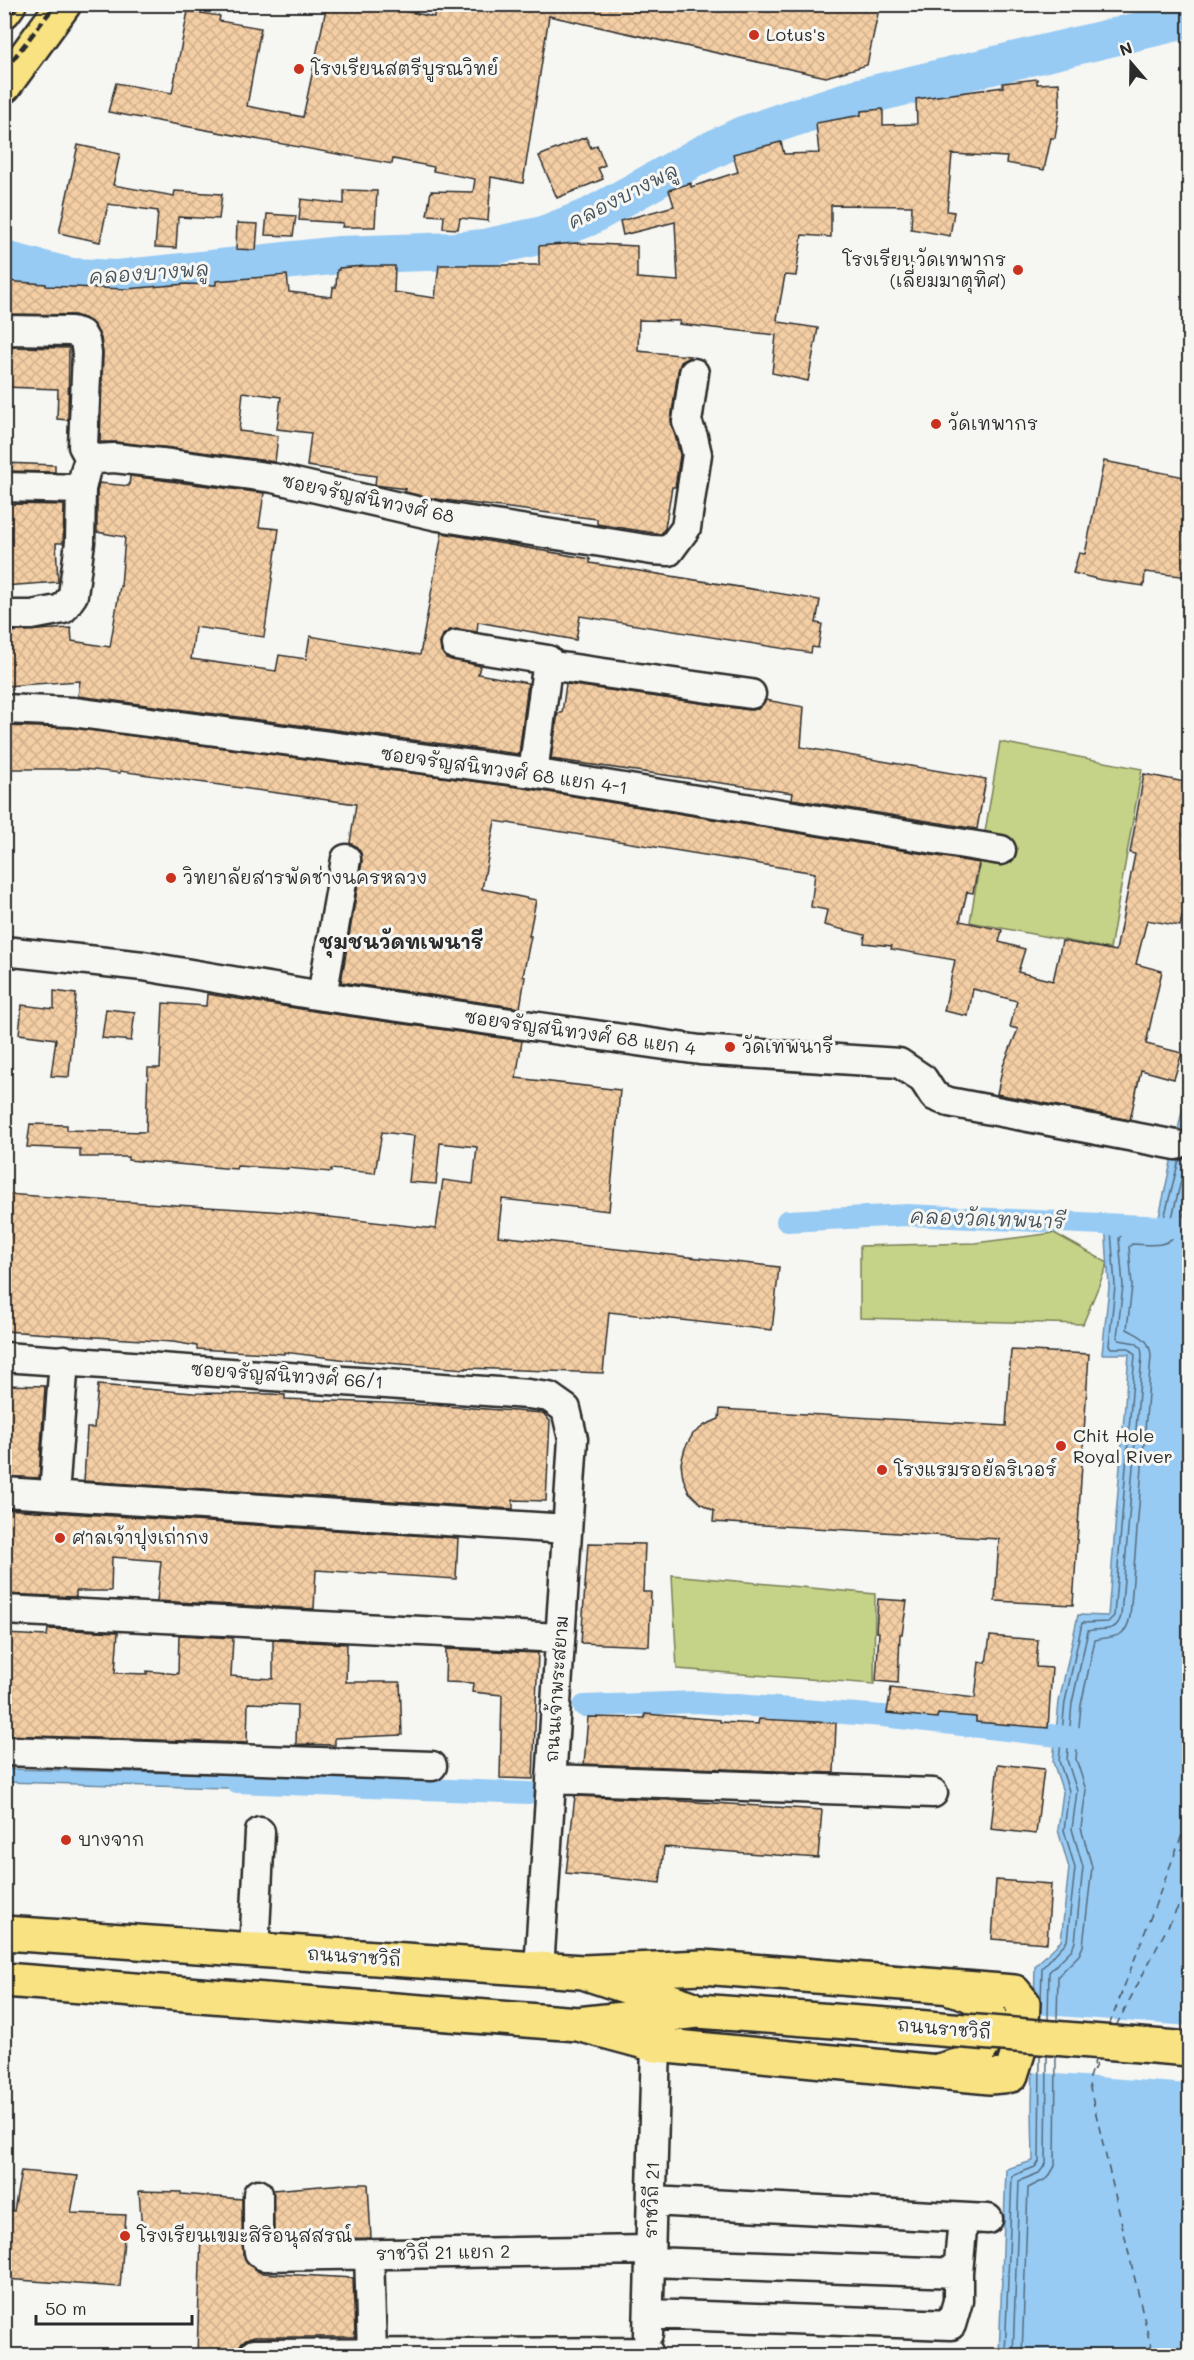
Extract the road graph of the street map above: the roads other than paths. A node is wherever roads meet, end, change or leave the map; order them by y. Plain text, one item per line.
1 (9, 4) edge
2 (64, 4) edge
3 (4, 11) edge
4 (4, 86) edge
5 (4, 330) edge
6 (694, 373) dead end
7 (92, 462) junction
8 (4, 487) edge
9 (81, 489) junction
10 (4, 615) edge
11 (456, 645) dead end
12 (547, 665) junction
13 (751, 694) dead end
14 (4, 709) edge
15 (533, 773) junction
16 (1001, 850) dead end
17 (346, 859) dead end
18 (4, 951) edge
19 (322, 996) junction
20 (1176, 1145) dead end
21 (4, 1357) edge
22 (64, 1360) junction
23 (566, 1410) joint
24 (4, 1492) edge
25 (54, 1495) junction
26 (567, 1529) junction
27 (4, 1610) edge
28 (560, 1638) junction
29 (4, 1751) edge
30 (432, 1766) dead end
31 (551, 1779) junction
32 (933, 1792) dead end
33 (260, 1832) dead end
34 (4, 1933) edge
35 (254, 1951) junction
36 (538, 1969) junction
37 (584, 1972) junction
38 (4, 1980) edge
39 (698, 2011) junction
40 (578, 2024) junction
41 (656, 2045) junction
42 (1190, 2049) edge
43 (258, 2194) dead end
44 (652, 2201) junction
45 (369, 2254) junction
46 (650, 2256) junction
47 (958, 2273) junction
48 (649, 2314) junction
49 (372, 2353) junction
50 (254, 2354) dead end
51 (648, 2354) edge

1 - 3 main road
2 - 4 main road
5 - 7 street
6 - 7 street, ซอยจรัญสนิทวงศ์ 68
7 - 9 street
8 - 9 street
9 - 10 street
11 - 12 street
12 - 13 street
12 - 15 street
14 - 15 street, ซอยจรัญสนิทวงศ์ 68 แยก 4-1
15 - 16 street, ซอยจรัญสนิทวงศ์ 68 แยก 4-1
17 - 19 street
18 - 19 street, ซอยจรัญสนิทวงศ์ 68 แยก 4
19 - 20 street, ซอยจรัญสนิทวงศ์ 68 แยก 4
21 - 22 street, ซอยจรัญสนิทวงศ์ 66/1
22 - 23 street, ซอยจรัญสนิทวงศ์ 66/1
22 - 25 street
23 - 26 street, ถนนเจ้าพระสยาม
24 - 25 street
25 - 26 street
26 - 28 street, ถนนเจ้าพระสยาม
27 - 28 street
28 - 31 street, ถนนเจ้าพระสยาม
29 - 30 street
31 - 32 street
31 - 36 street, ถนนเจ้าพระสยาม
33 - 35 street
34 - 35 main road, ถนนราชวิถี
35 - 36 main road, ถนนราชวิถี
36 - 37 main road, ถนนราชวิถี
37 - 39 main road, ถนนราชวิถี
37 - 41 main road
38 - 40 main road, ถนนราชวิถี
39 - 40 main road, ถนนราชวิถี
39 - 42 main road, ถนนราชวิถี, bridge
40 - 41 main road
41 - 44 street, ราชวิถี 21
43 - 45 street, ราชวิถี 21 แยก 2
44 - 46 street, ราชวิถี 21
44 - 47 street
45 - 46 street, ราชวิถี 21 แยก 2
45 - 49 street
46 - 47 street, ราชวิถี 21 แยก 2
46 - 48 street, ราชวิถี 21
47 - 48 street
48 - 51 street, ราชวิถี 21
49 - 50 street
49 - 51 street

